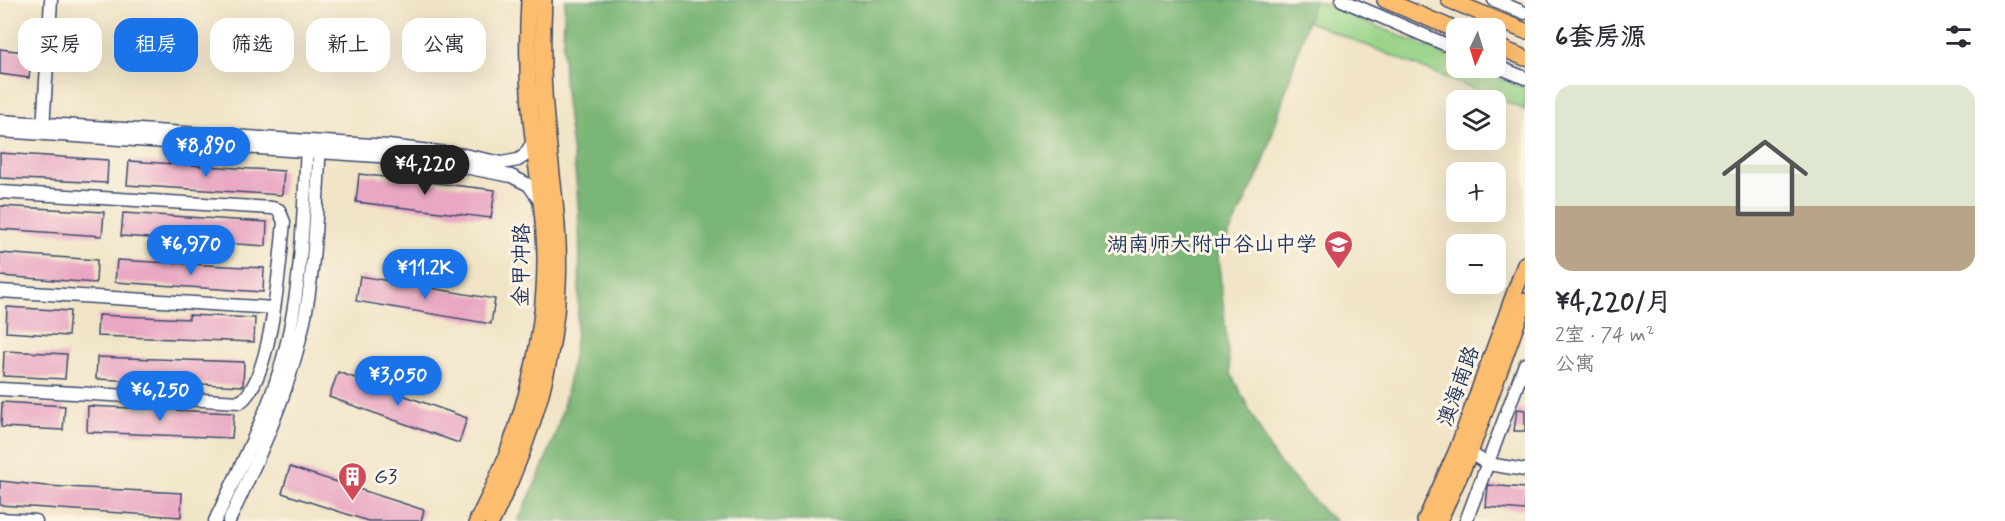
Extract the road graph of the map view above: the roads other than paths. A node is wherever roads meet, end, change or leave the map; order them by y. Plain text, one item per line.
1 (51, 0) edge
2 (529, 0) edge
3 (544, 0) edge
4 (1342, 0) edge
5 (1384, 0) edge
6 (1449, 0) edge
7 (1494, 0) edge
8 (1525, 13) edge
9 (1446, 26) edge
10 (1525, 31) edge
11 (1446, 46) edge
12 (1506, 50) edge
13 (1525, 58) edge
14 (1506, 70) edge
15 (1525, 78) edge
16 (0, 121) edge
17 (43, 128) junction
18 (0, 131) edge
19 (533, 142) junction
20 (313, 146) junction
21 (0, 192) edge
22 (541, 203) junction
23 (1525, 264) edge
24 (0, 291) edge
25 (1525, 301) edge
26 (274, 308) junction
27 (1525, 366) edge
28 (0, 389) edge
29 (1470, 453) junction
30 (1488, 465) junction
31 (1525, 470) edge
32 (0, 519) edge
33 (36, 521) edge
34 (215, 521) edge
35 (229, 521) edge
36 (477, 521) edge
37 (492, 521) edge
38 (1425, 521) edge
39 (1439, 521) edge
40 (1466, 521) edge

1 - 17 street
2 - 19 main road, 金甲冲路
3 - 37 main road, 金甲冲路
4 - 11 street
5 - 9 main road
6 - 10 main road
7 - 8 street
12 - 13 main road
14 - 15 street
16 - 17 street
17 - 18 street
17 - 20 street
19 - 20 street
19 - 22 main road, 金甲冲路
20 - 22 street
20 - 34 street
20 - 35 street
21 - 26 street
22 - 36 main road, 金甲冲路
23 - 38 main road, 澳海南路
24 - 26 street
25 - 29 main road, 澳海南路
26 - 28 street
27 - 30 street
29 - 30 street
29 - 39 main road, 澳海南路
30 - 31 street
30 - 40 street
32 - 33 street

